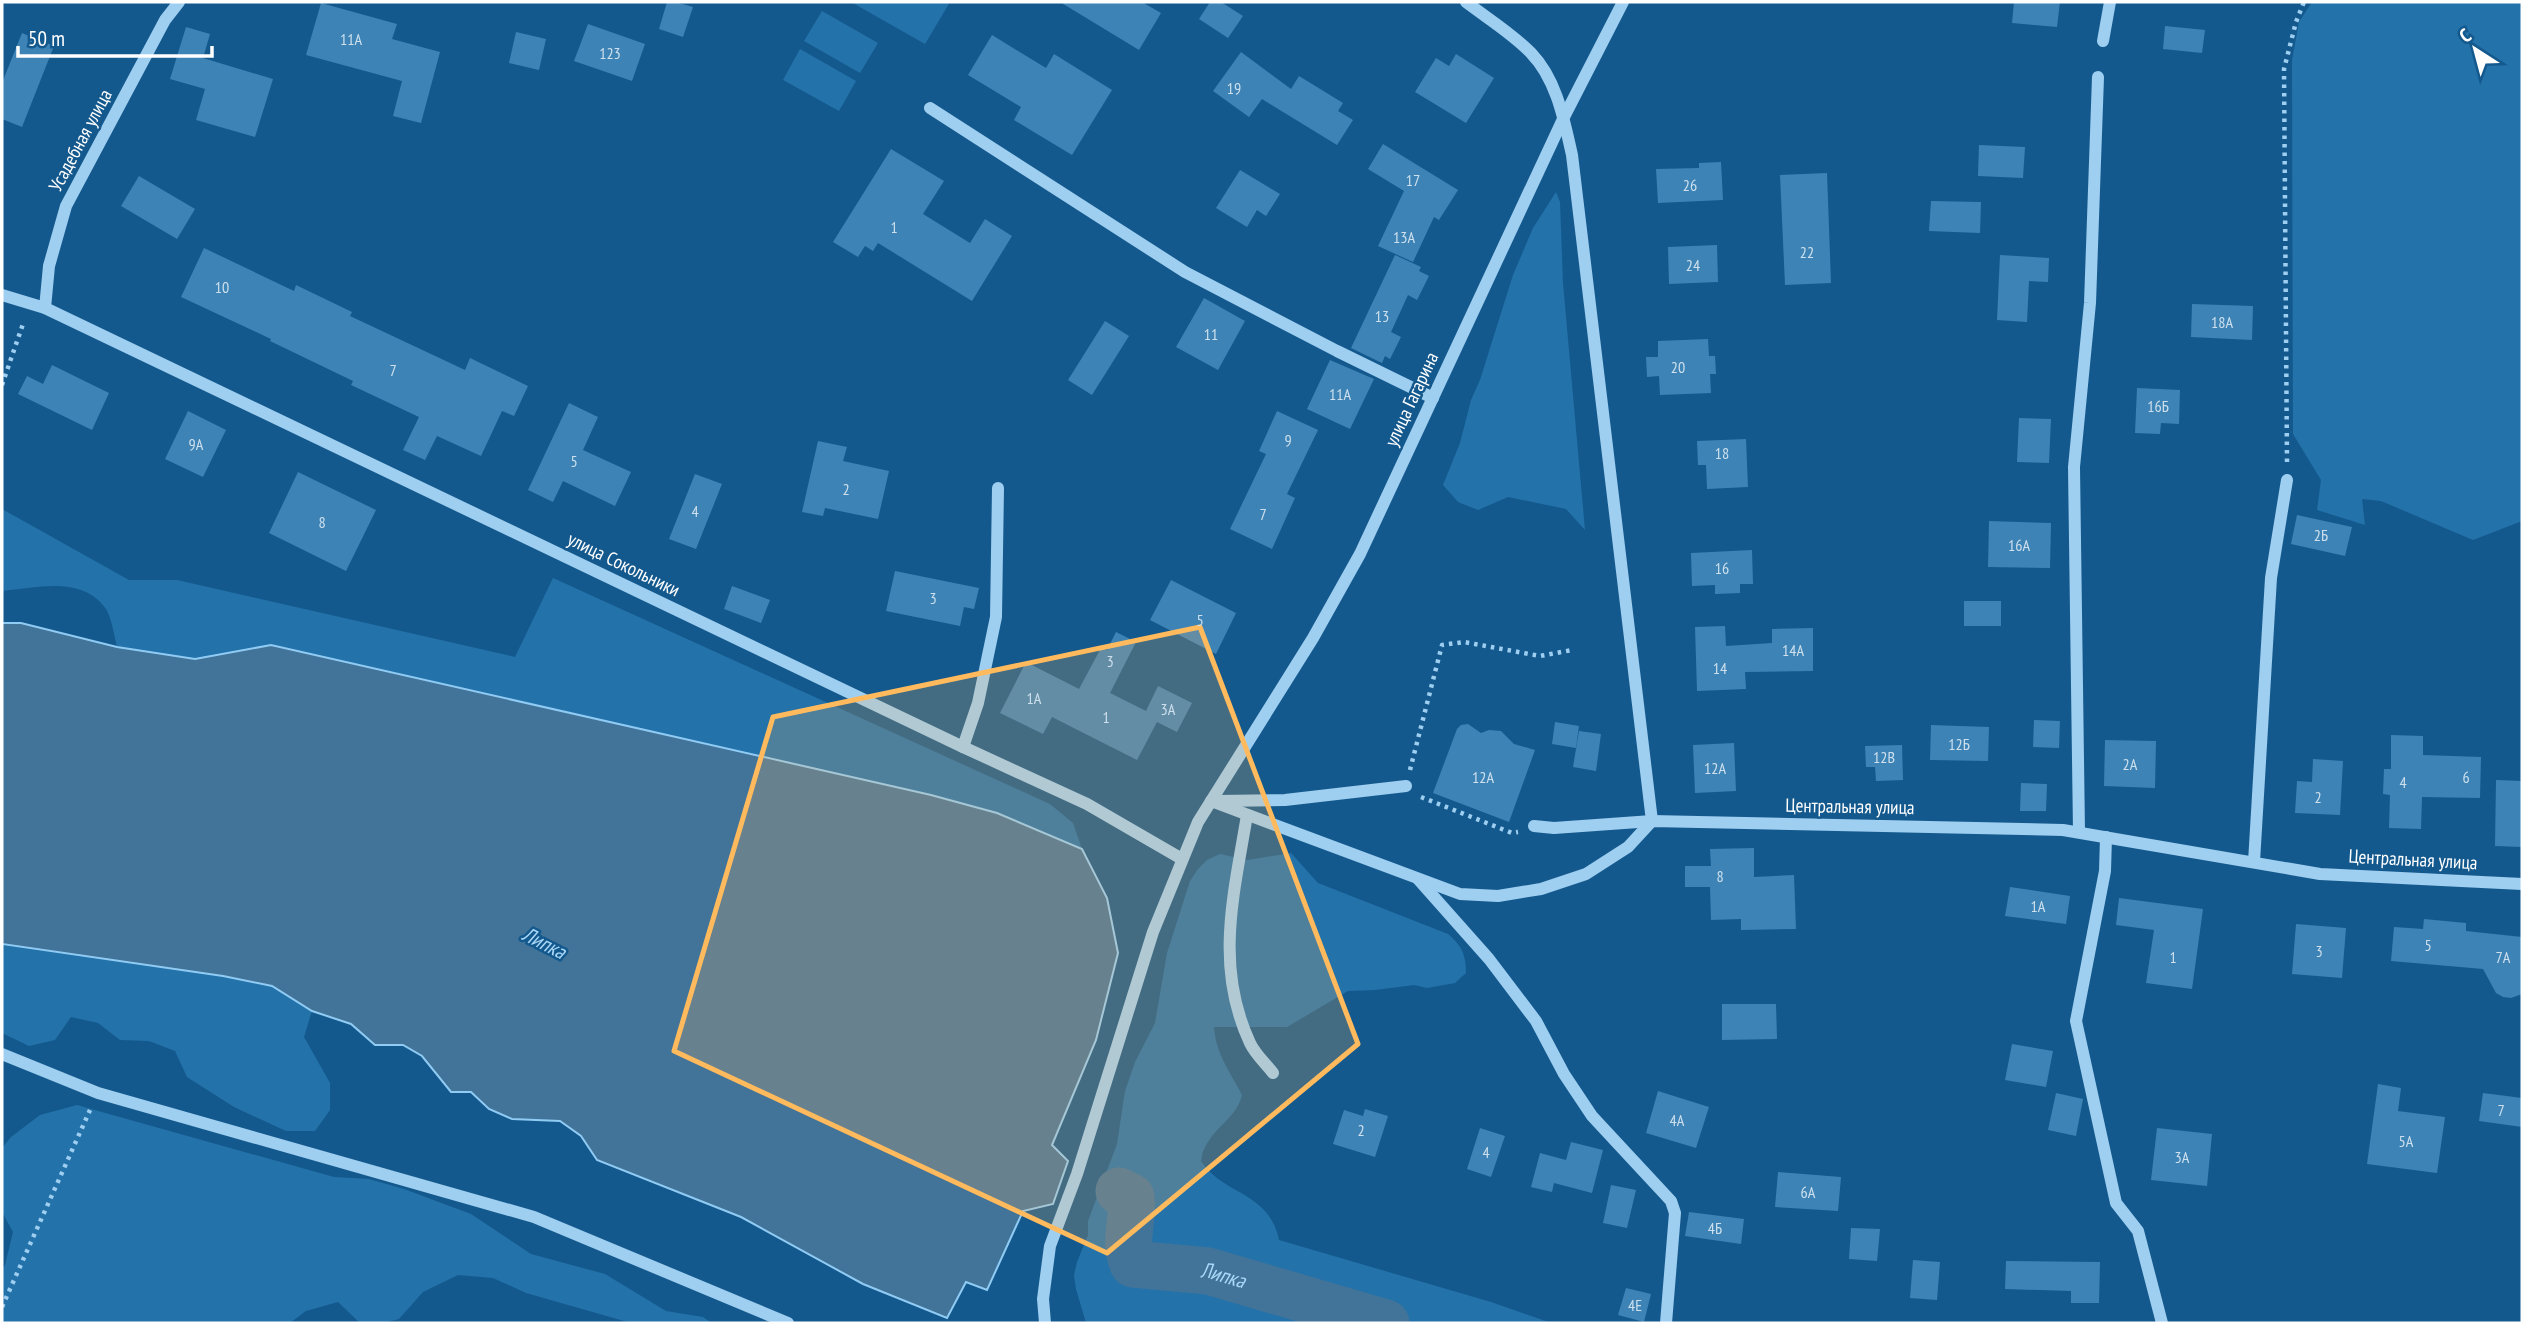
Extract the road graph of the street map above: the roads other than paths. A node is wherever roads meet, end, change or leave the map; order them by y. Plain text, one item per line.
1 (179, 2) edge
2 (1466, 2) edge
3 (1623, 2) edge
4 (2110, 2) edge
5 (2104, 41) dead end
6 (2098, 77) dead end
7 (930, 108) dead end
8 (1563, 119) junction
9 (2, 295) edge
10 (45, 308) junction
11 (1433, 398) junction
12 (2287, 481) road end
13 (998, 488) dead end
14 (963, 747) junction
15 (1406, 786) road end
16 (1211, 801) junction
17 (1247, 815) junction
18 (1652, 821) junction
19 (1534, 826) road end
20 (2078, 832) junction
21 (2106, 837) junction
22 (1182, 859) junction
23 (2254, 862) junction
24 (1418, 880) junction
25 (2522, 884) edge
26 (2, 1054) edge
27 (1273, 1073) dead end
28 (788, 1323) edge
29 (1045, 1323) edge
30 (1666, 1323) edge
31 (2162, 1323) edge

1 - 10 street, Усадебная улица
2 - 8 street
3 - 8 street, улица Гагарина
4 - 5 street
6 - 20 street
7 - 11 street
8 - 11 street, улица Гагарина
8 - 18 street
9 - 10 street, улица Сокольники
10 - 14 street, улица Сокольники
11 - 16 street, улица Гагарина
12 - 23 street
13 - 14 street
14 - 22 street, улица Сокольники
15 - 16 street
16 - 17 street
16 - 22 street, улица Гагарина
17 - 24 street
17 - 27 street
18 - 19 street, Центральная улица
18 - 20 street, Центральная улица
18 - 24 street
20 - 21 street, Центральная улица
21 - 23 street, Центральная улица
21 - 31 street
22 - 29 street, улица Гагарина
23 - 25 street, Центральная улица
24 - 30 street
26 - 28 street

